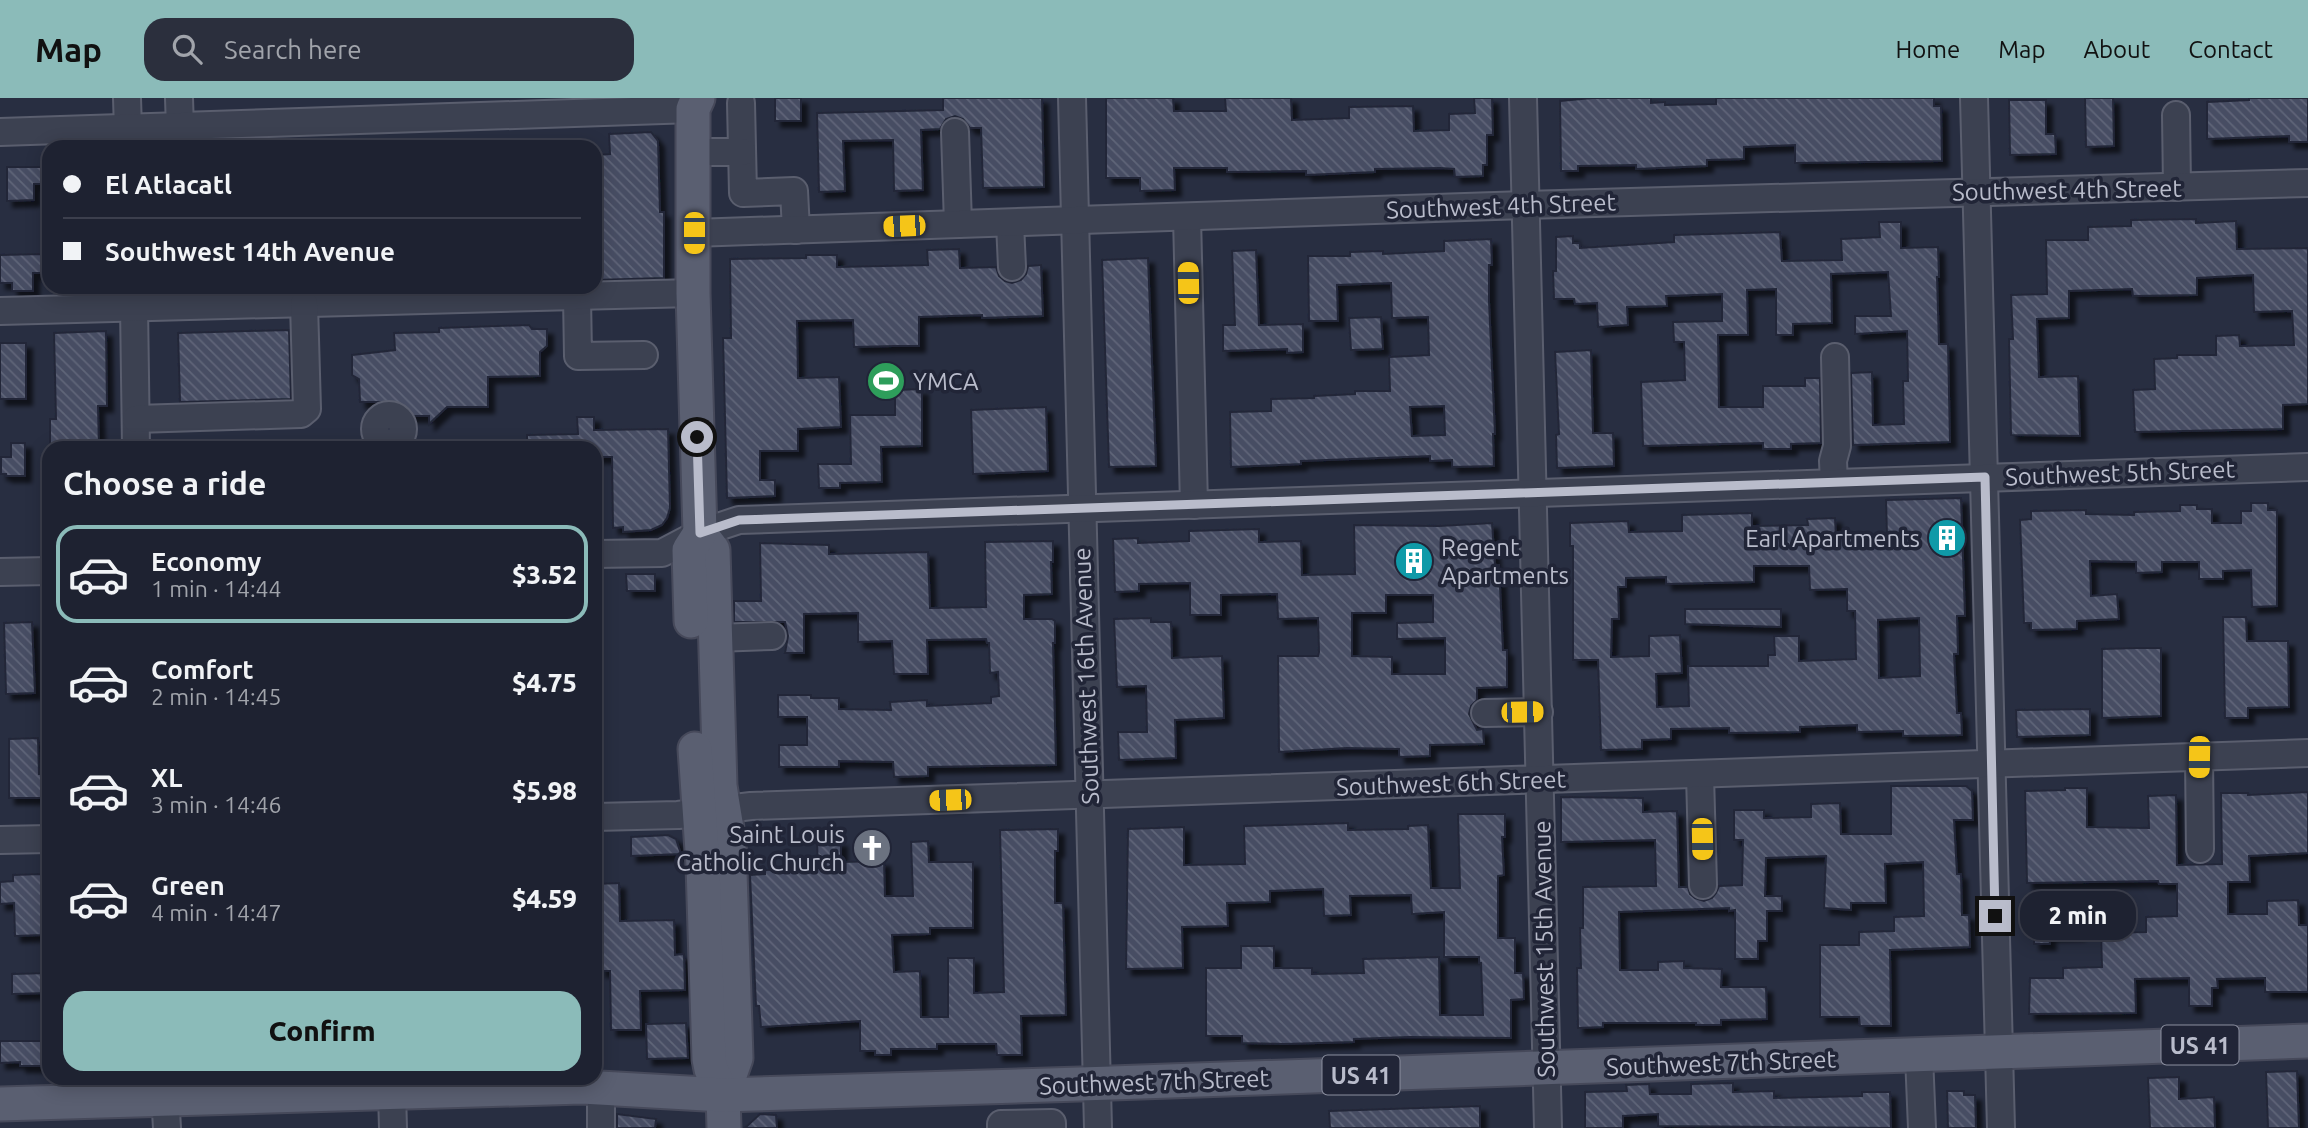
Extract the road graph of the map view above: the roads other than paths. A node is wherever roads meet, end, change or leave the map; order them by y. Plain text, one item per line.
1 (127, 98) edge
2 (179, 98) edge
3 (1072, 98) edge
4 (1523, 98) edge
5 (1974, 98) edge
6 (693, 102) edge
7 (741, 103) dead end
8 (488, 108) edge
9 (2176, 115) dead end
10 (180, 128) junction
11 (128, 129) junction
12 (0, 132) edge
13 (955, 132) dead end
14 (324, 135) edge
15 (694, 152) junction
16 (742, 152) junction
17 (2308, 183) edge
18 (2178, 187) junction
19 (1977, 191) junction
20 (1525, 205) junction
21 (1187, 217) junction
22 (1075, 221) junction
23 (1010, 223) junction
24 (958, 224) junction
25 (796, 230) junction
26 (694, 233) junction
27 (1012, 268) dead end
28 (694, 293) junction
29 (577, 296) junction
30 (304, 304) junction
31 (134, 306) junction
32 (0, 311) edge
33 (644, 355) dead end
34 (1835, 357) dead end
35 (136, 419) junction
36 (136, 441) edge
37 (2308, 467) edge
38 (1985, 477) junction
39 (1834, 483) junction
40 (1532, 493) junction
41 (1194, 505) junction
42 (1082, 509) junction
43 (700, 533) junction
44 (602, 554) edge
45 (42, 571) edge
46 (0, 572) edge
47 (772, 636) dead end
48 (715, 638) junction
49 (1539, 712) junction
50 (1485, 713) dead end
51 (2308, 754) edge
52 (2199, 757) junction
53 (1991, 765) junction
54 (1700, 775) junction
55 (1541, 780) junction
56 (1089, 795) junction
57 (712, 811) junction
58 (602, 817) edge
59 (42, 838) edge
60 (0, 840) edge
61 (2200, 849) dead end
62 (1703, 885) dead end
63 (2308, 1041) edge
64 (1999, 1053) junction
65 (1919, 1056) junction
66 (1547, 1069) junction
67 (1097, 1084) junction
68 (601, 1087) junction
69 (392, 1093) junction
70 (723, 1094) junction
71 (166, 1102) edge
72 (0, 1104) edge
73 (393, 1128) edge
74 (601, 1128) edge
75 (724, 1128) edge
76 (1001, 1128) edge
77 (1052, 1128) edge
78 (1098, 1128) edge
79 (1548, 1128) edge
80 (1922, 1128) edge
81 (2001, 1128) edge

1 - 11 street
2 - 10 street
3 - 22 street, Southwest 16th Avenue
4 - 20 street, Southwest 15th Avenue
5 - 19 street
6 - 8 street
6 - 15 main road
7 - 16 street
8 - 14 street
9 - 18 street
10 - 11 street
10 - 14 street
11 - 12 street
13 - 24 street
15 - 16 street
15 - 26 main road
16 - 25 street
17 - 18 street, Southwest 4th Street
18 - 19 street, Southwest 4th Street
19 - 20 street, Southwest 4th Street
19 - 38 street
20 - 21 street, Southwest 4th Street
20 - 40 street, Southwest 15th Avenue
21 - 22 street, Southwest 4th Street
21 - 41 street
22 - 23 street, Southwest 4th Street
22 - 42 street, Southwest 16th Avenue
23 - 24 street, Southwest 4th Street
23 - 27 street
24 - 25 street, Southwest 4th Street
25 - 26 street, Southwest 4th Street
26 - 28 main road
28 - 29 street
28 - 43 main road
29 - 30 street
29 - 33 street
30 - 31 street
30 - 35 street
31 - 32 street
31 - 35 street
34 - 39 street
35 - 36 street
37 - 38 street, Southwest 5th Street
38 - 39 street, Southwest 5th Street
38 - 53 street
39 - 40 street, Southwest 5th Street
40 - 41 street, Southwest 5th Street
40 - 49 street, Southwest 15th Avenue
41 - 42 street, Southwest 5th Street
42 - 43 street, Southwest 5th Street
42 - 56 street, Southwest 16th Avenue
43 - 44 street, Southwest 5th Street
43 - 48 main road
43 - 57 main road
45 - 46 street
47 - 48 street
48 - 57 main road
49 - 50 street
49 - 55 street, Southwest 15th Avenue
51 - 52 street, Southwest 6th Street
52 - 53 street, Southwest 6th Street
52 - 61 street
53 - 54 street, Southwest 6th Street
53 - 64 street
54 - 55 street, Southwest 6th Street
54 - 62 street
55 - 56 street, Southwest 6th Street
55 - 66 street, Southwest 15th Avenue
56 - 57 street, Southwest 6th Street
56 - 67 street, Southwest 16th Avenue
57 - 58 street, Southwest 6th Street
57 - 70 main road
59 - 60 street
63 - 64 main road, Southwest 7th Street / US 41
64 - 65 main road, Southwest 7th Street / US 41
64 - 81 street
65 - 66 main road, Southwest 7th Street / US 41
65 - 80 street
66 - 67 main road, Southwest 7th Street / US 41
66 - 79 street, Southwest 15th Avenue
67 - 70 main road, Southwest 7th Street / US 41
67 - 78 street, Southwest 16th Avenue
68 - 69 main road, Southwest 7th Street / US 41
68 - 70 main road, Southwest 7th Street / US 41
68 - 74 street
69 - 71 main road, Southwest 7th Street / US 41
69 - 73 street
70 - 75 main road
71 - 72 main road, Southwest 7th Street / US 41
76 - 77 street

